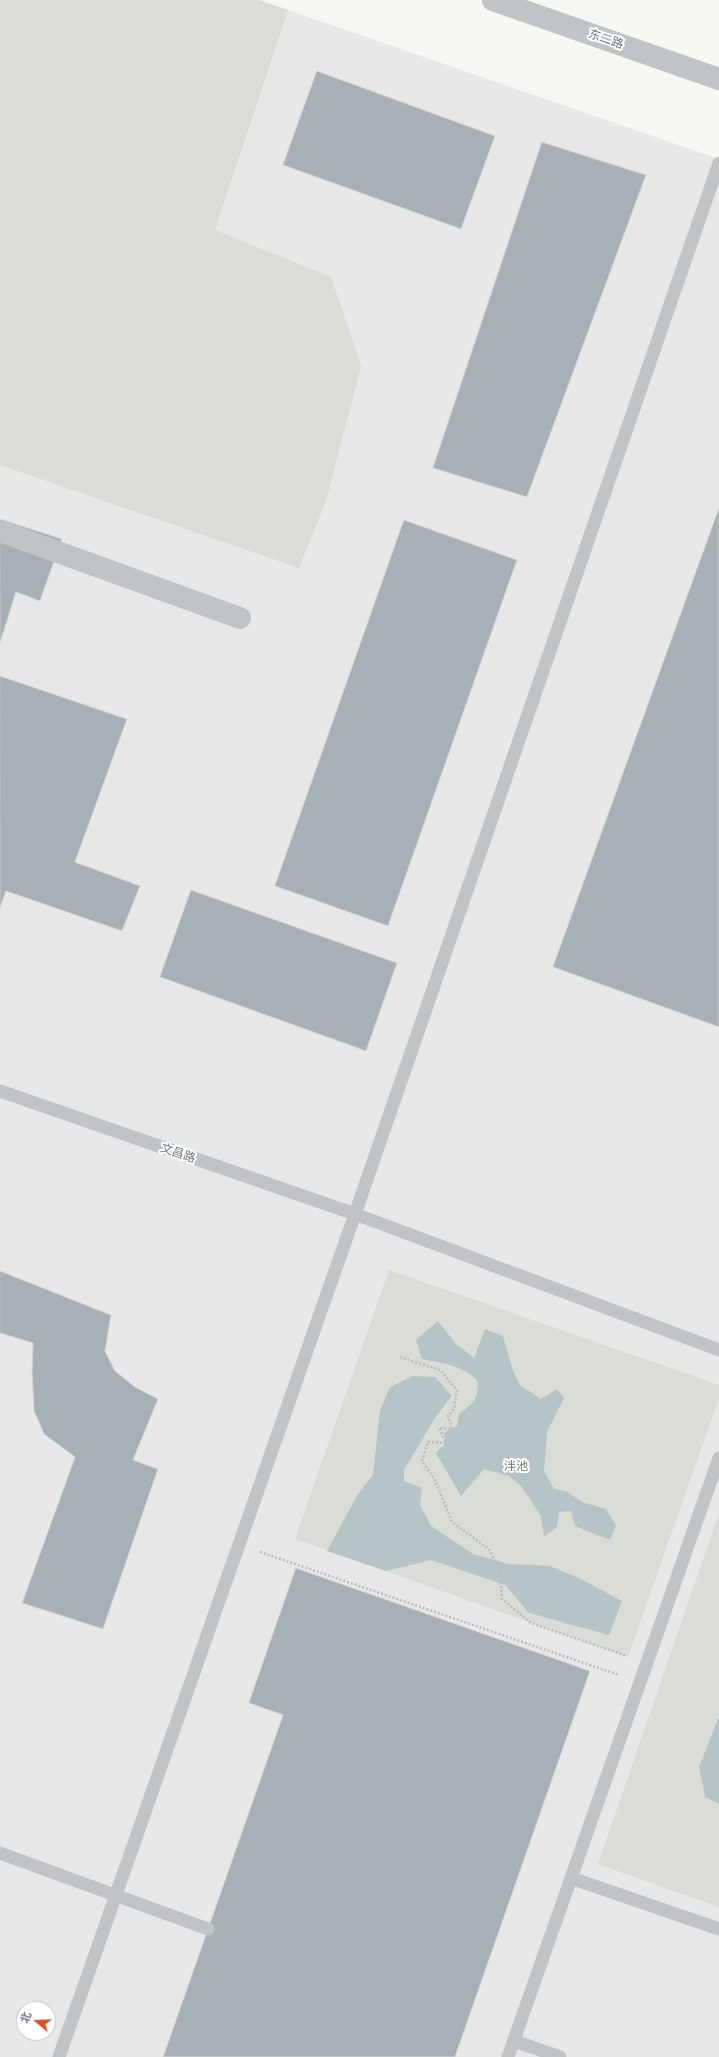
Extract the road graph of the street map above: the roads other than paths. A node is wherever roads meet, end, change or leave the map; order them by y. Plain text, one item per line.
1 (493, 0) edge
2 (719, 79) edge
3 (719, 163) edge
4 (0, 531) edge
5 (240, 618) dead end
6 (0, 1091) edge
7 (355, 1214) junction
8 (719, 1350) edge
9 (719, 1458) edge
10 (0, 1852) edge
11 (571, 1878) junction
12 (116, 1895) junction
13 (208, 1929) dead end
14 (719, 1930) edge
15 (514, 2041) junction
16 (59, 2057) edge
17 (508, 2057) edge
18 (560, 2057) edge

1 - 2 street, 东二路
3 - 7 lane
4 - 5 street
6 - 7 lane, 文昌路
7 - 8 lane, 文昌路
7 - 12 lane
9 - 11 lane
10 - 12 lane
11 - 14 lane
11 - 15 lane
12 - 13 lane
12 - 16 lane
15 - 17 lane
15 - 18 lane

